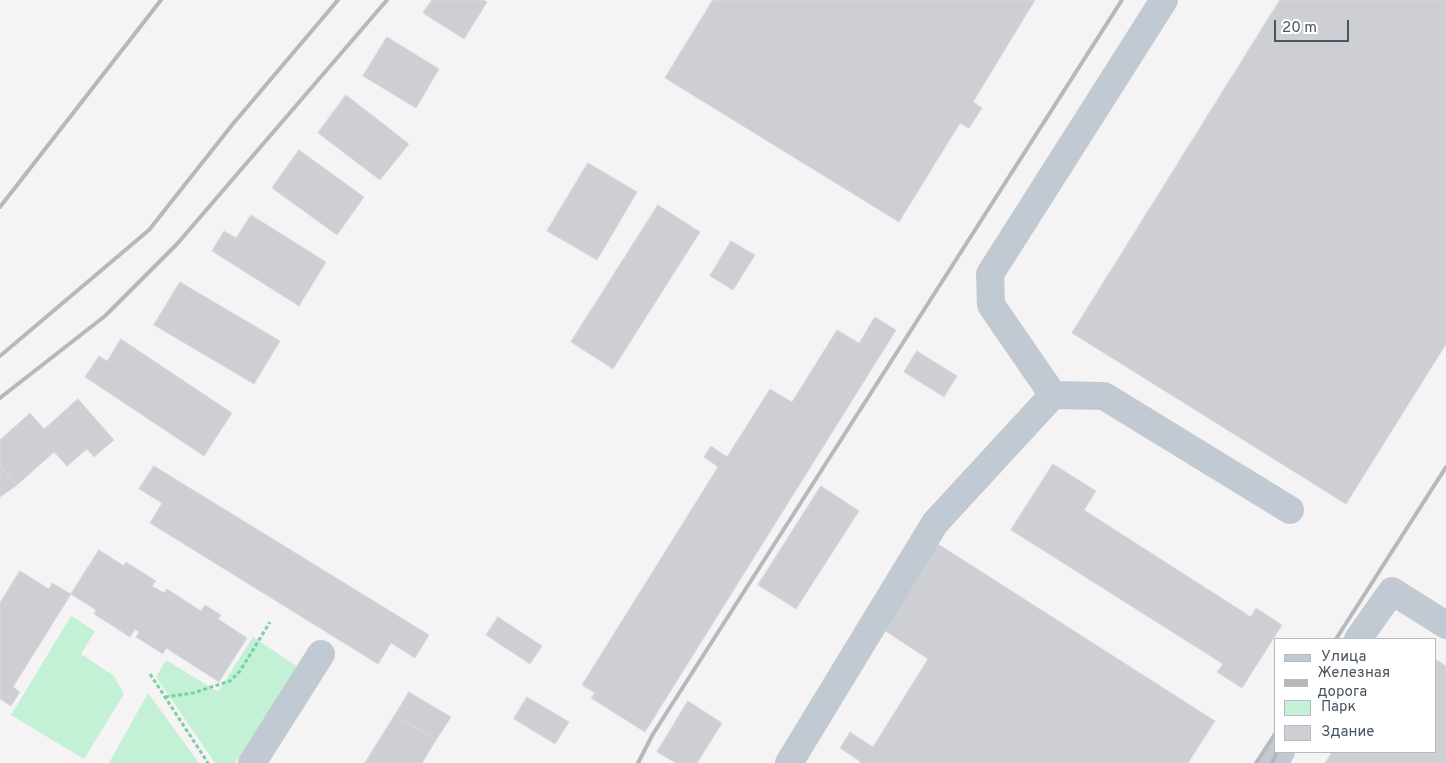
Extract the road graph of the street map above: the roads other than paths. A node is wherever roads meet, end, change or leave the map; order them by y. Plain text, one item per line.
1 (1164, 0) edge
2 (1053, 395) junction
3 (1290, 510) dead end
4 (1446, 624) edge
5 (1359, 638) edge
6 (321, 654) dead end
7 (252, 763) edge
8 (790, 763) edge

1 - 2 street
2 - 3 street
2 - 8 street
4 - 5 street
6 - 7 street

